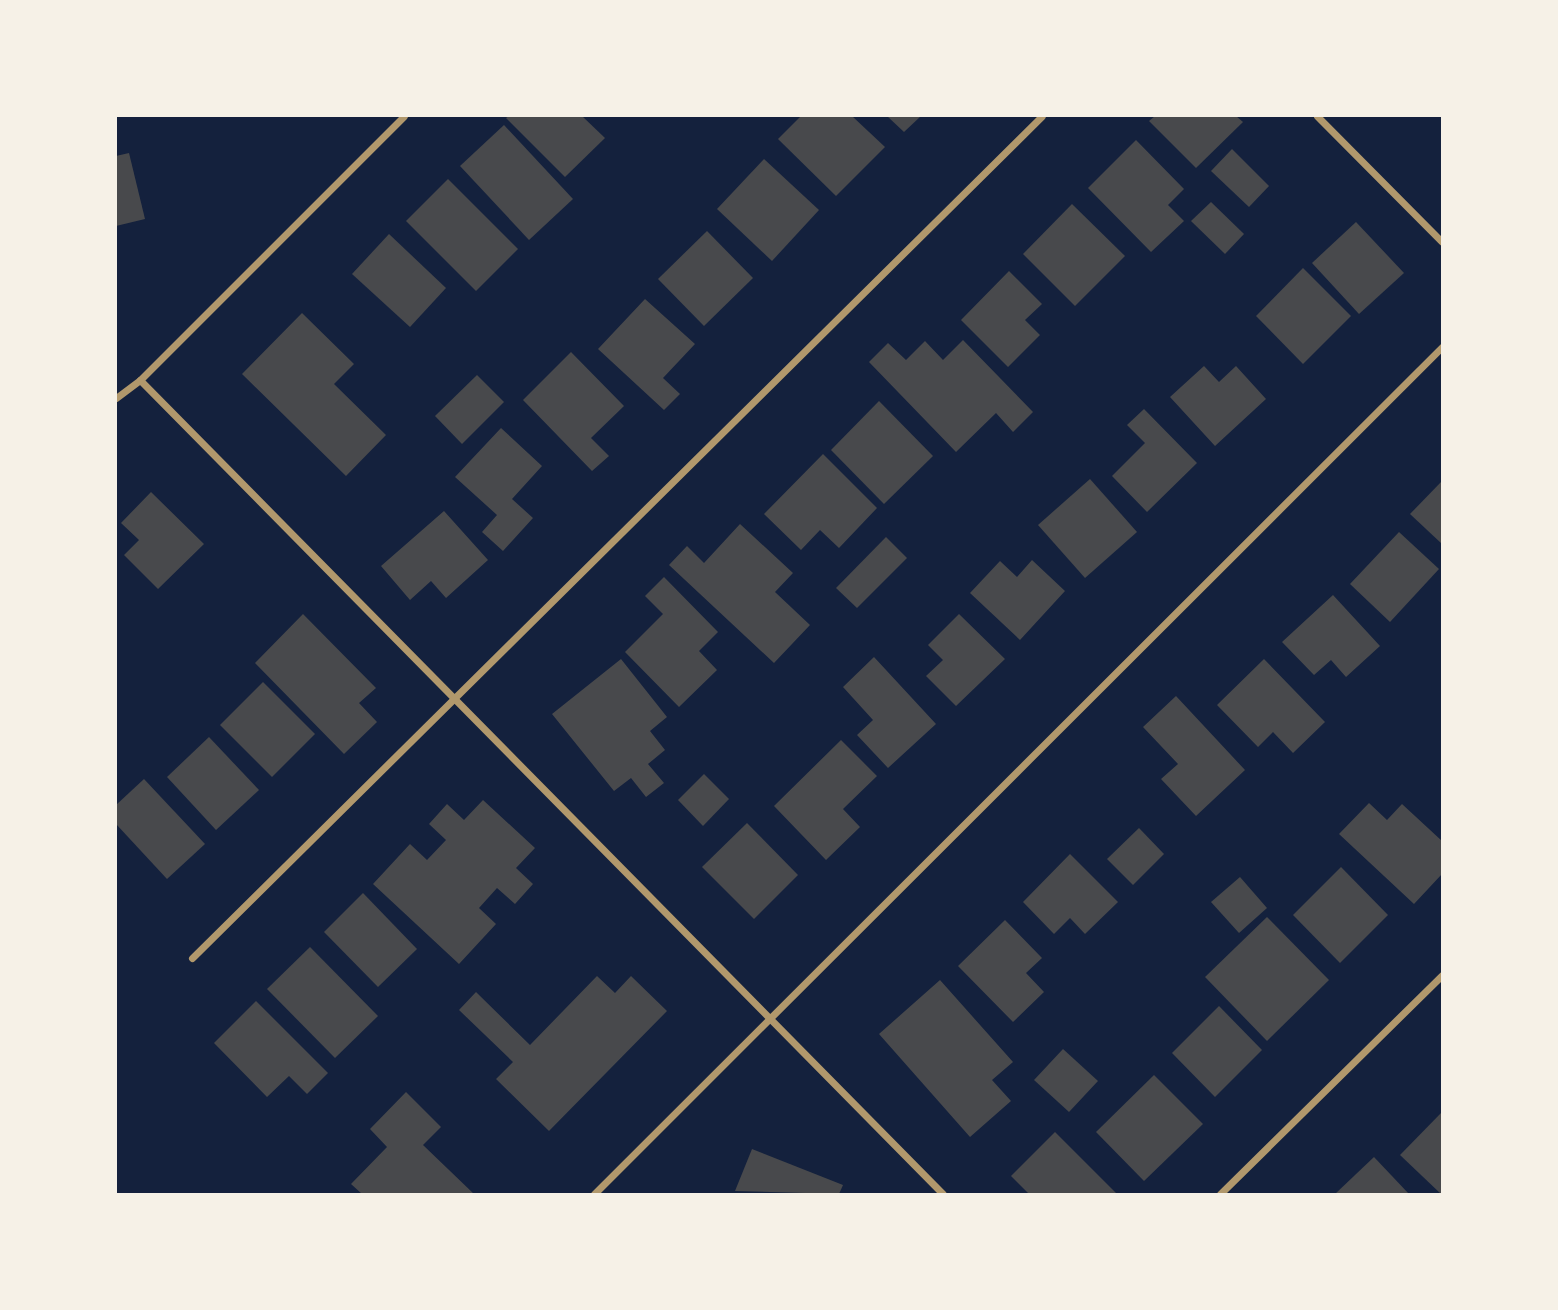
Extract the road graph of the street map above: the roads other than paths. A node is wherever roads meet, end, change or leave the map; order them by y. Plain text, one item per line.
1 (404, 116) edge
2 (1042, 116) edge
3 (1317, 116) edge
4 (1443, 242) edge
5 (1443, 348) edge
6 (140, 380) junction
7 (116, 398) edge
8 (454, 699) junction
9 (192, 958) dead end
10 (1443, 975) edge
11 (769, 1019) junction
12 (594, 1195) edge
13 (943, 1195) edge
14 (1220, 1195) edge

1 - 6 street
2 - 8 street
3 - 4 street
5 - 11 street
6 - 7 street
6 - 8 street
8 - 9 street
8 - 11 street
10 - 14 street
11 - 12 street
11 - 13 street

